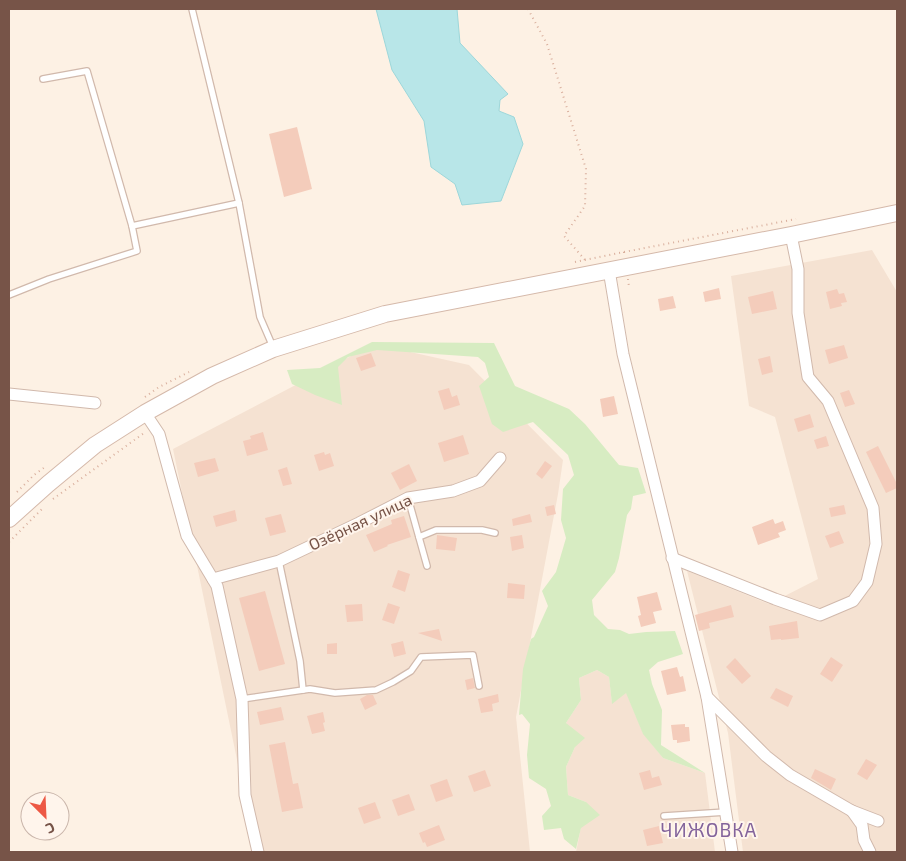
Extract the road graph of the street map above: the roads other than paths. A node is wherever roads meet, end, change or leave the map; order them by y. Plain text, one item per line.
1 (192, 9) edge
2 (43, 79) dead end
3 (239, 203) junction
4 (897, 213) edge
5 (132, 226) junction
6 (792, 235) junction
7 (609, 270) junction
8 (9, 295) edge
9 (274, 349) junction
10 (9, 394) edge
11 (95, 403) dead end
12 (145, 413) junction
13 (500, 458) dead end
14 (408, 498) junction
15 (9, 519) edge
16 (495, 532) dead end
17 (419, 536) junction
18 (672, 558) junction
19 (279, 561) junction
20 (427, 566) dead end
21 (213, 579) junction
22 (479, 686) dead end
23 (303, 690) junction
24 (707, 697) junction
25 (242, 699) junction
26 (852, 811) junction
27 (726, 812) junction
28 (664, 816) dead end
29 (878, 821) dead end
30 (258, 852) edge
31 (732, 852) edge
32 (870, 852) edge

1 - 3 lane
2 - 5 lane
3 - 5 lane
3 - 9 lane
4 - 6 street
5 - 8 lane
6 - 7 street
6 - 18 street
7 - 9 street
7 - 18 street
9 - 12 street
10 - 11 street
12 - 15 street
12 - 21 street
13 - 14 street, Озёрная улица
14 - 17 lane
14 - 19 street, Озёрная улица
16 - 17 lane
17 - 20 lane
18 - 24 street
19 - 21 street, Озёрная улица
19 - 23 lane
21 - 25 street
22 - 23 lane
23 - 25 lane
24 - 26 street
24 - 27 street
25 - 30 street
26 - 29 street
26 - 32 street
27 - 28 lane
27 - 31 street

